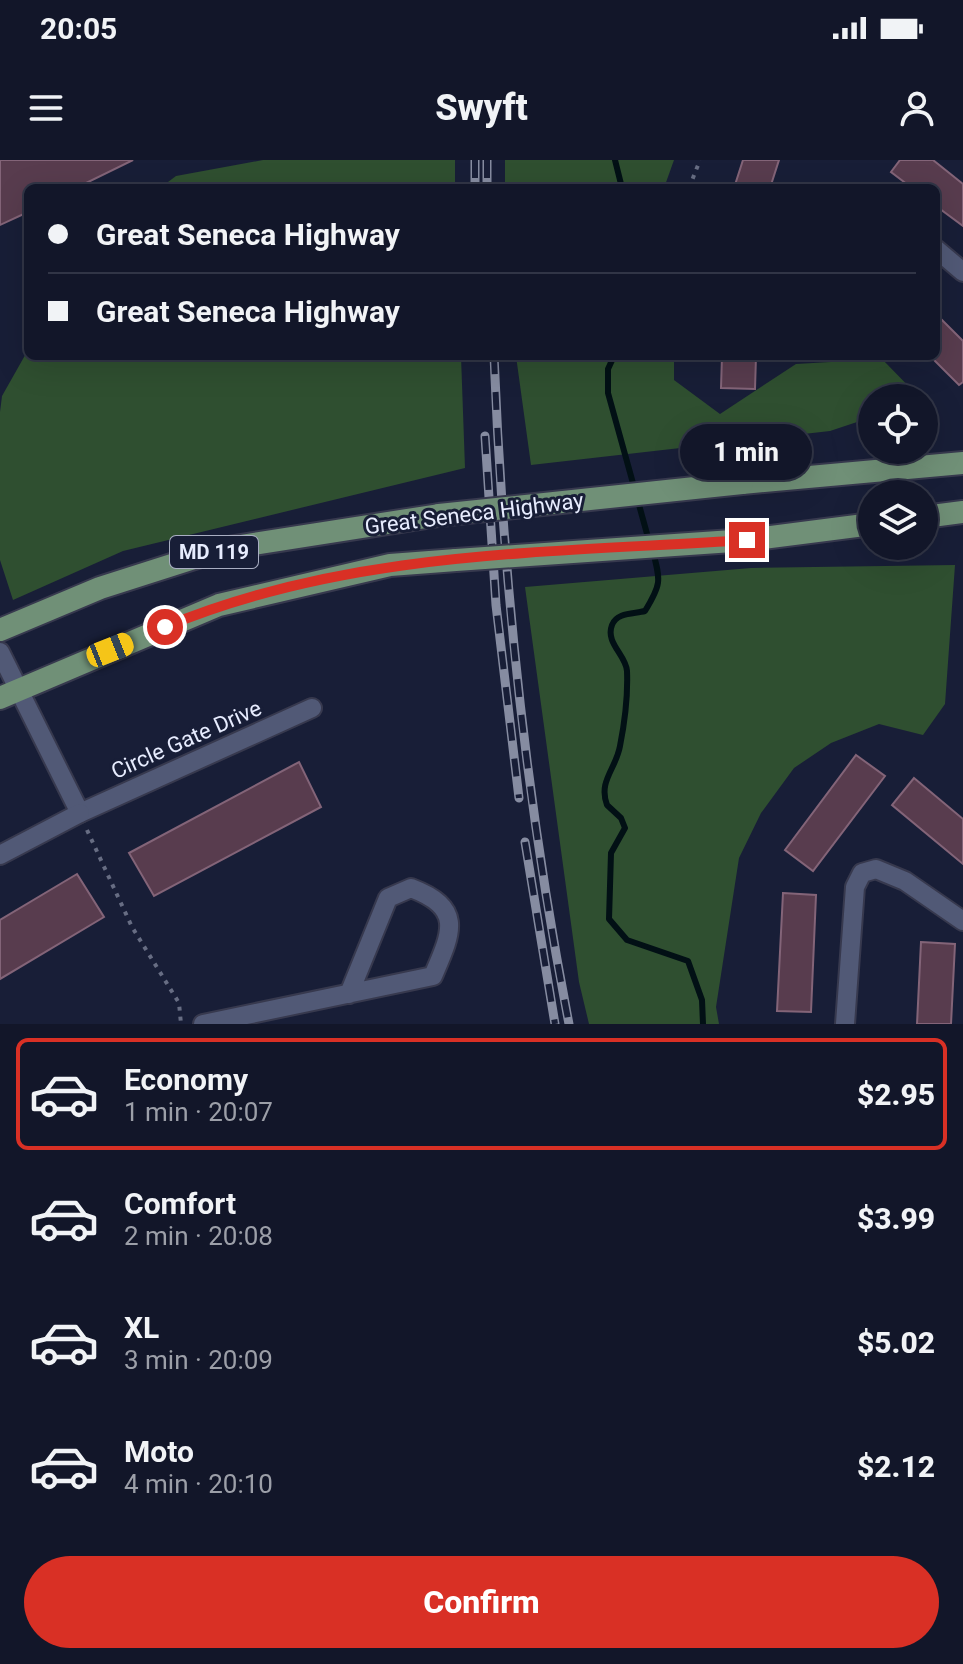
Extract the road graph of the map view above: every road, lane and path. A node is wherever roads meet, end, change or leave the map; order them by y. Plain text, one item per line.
1 (700, 160) edge
2 (691, 184) edge
3 (940, 252) edge
4 (963, 272) edge
5 (963, 463) edge
6 (963, 512) edge
7 (938, 515) edge
8 (858, 526) edge
9 (0, 630) edge
10 (0, 652) edge
11 (8, 693) edge
12 (312, 708) dead end
13 (80, 813) junction
14 (0, 855) edge
15 (963, 921) edge
16 (349, 994) junction
17 (181, 1024) edge
18 (203, 1024) edge
19 (845, 1024) edge

1 - 2 path
3 - 4 street
5 - 9 main road, Great Seneca Highway / MD 119, bridge
6 - 7 main road
8 - 11 main road, Great Seneca Highway / MD 119, bridge
10 - 11 street
11 - 13 street
12 - 13 street, Circle Gate Drive
13 - 14 street, Circle Gate Drive
13 - 17 path
15 - 19 street
16 - 16 street
16 - 18 street

